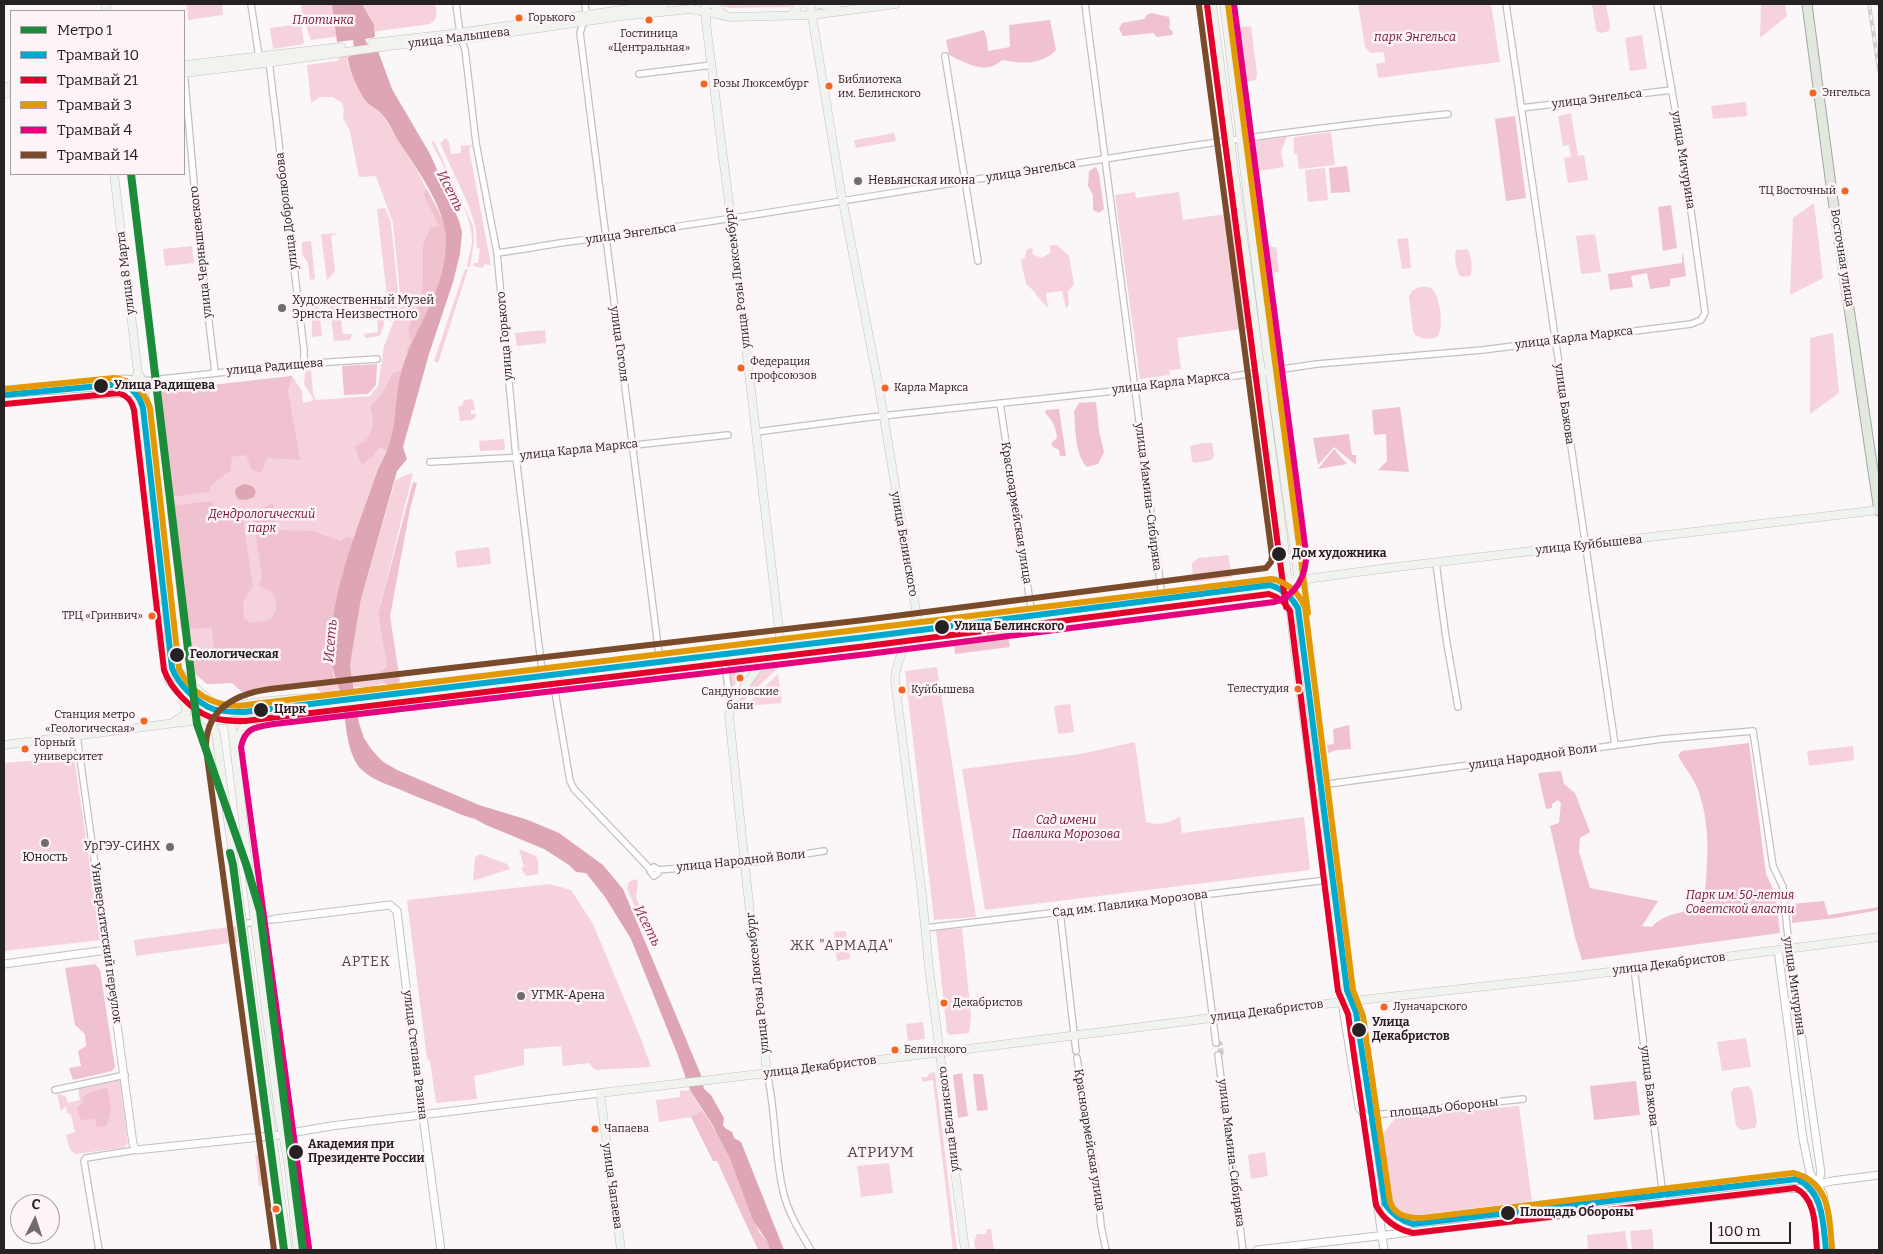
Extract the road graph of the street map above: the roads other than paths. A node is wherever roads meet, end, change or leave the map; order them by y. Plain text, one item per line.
1 (251, 4) edge
2 (456, 4) edge
3 (585, 4) edge
4 (659, 4) edge
5 (713, 4) edge
6 (800, 4) edge
7 (810, 4) edge
8 (818, 4) edge
9 (837, 4) edge
10 (896, 4) edge
11 (1085, 4) edge
12 (1212, 4) edge
13 (1224, 4) edge
14 (1506, 4) edge
15 (1657, 4) edge
16 (1807, 4) edge
17 (706, 8) edge
18 (791, 15) junction
19 (812, 15) junction
20 (731, 17) junction
21 (585, 18) junction
22 (460, 36) junction
23 (945, 56) dead end
24 (258, 57) junction
25 (269, 59) junction
26 (185, 65) edge
27 (712, 65) junction
28 (185, 72) edge
29 (639, 74) dead end
30 (185, 83) edge
31 (1672, 90) junction
32 (1521, 108) junction
33 (1448, 114) dead end
34 (1241, 138) junction
35 (1229, 139) junction
36 (1105, 159) junction
37 (114, 175) edge
38 (966, 181) junction
39 (843, 201) junction
40 (731, 219) junction
41 (605, 238) junction
42 (497, 253) junction
43 (978, 260) dead end
44 (1704, 317) joint
45 (1555, 341) junction
46 (377, 359) dead end
47 (300, 364) junction
48 (1270, 370) junction
49 (215, 372) junction
50 (1260, 372) junction
51 (136, 376) junction
52 (143, 381) junction
53 (1135, 389) junction
54 (4, 391) edge
55 (136, 392) junction
56 (4, 402) edge
57 (1000, 404) junction
58 (883, 416) junction
59 (756, 432) junction
60 (728, 435) dead end
61 (632, 445) junction
62 (516, 457) junction
63 (430, 462) dead end
64 (1879, 510) edge
65 (1585, 545) junction
66 (1436, 563) junction
67 (1288, 579) junction
68 (1299, 580) junction
69 (1290, 589) junction
70 (1161, 595) junction
71 (1163, 605) junction
72 (1031, 612) junction
73 (1033, 622) junction
74 (915, 626) junction
75 (910, 639) junction
76 (779, 642) junction
77 (791, 651) junction
78 (769, 653) junction
79 (659, 658) junction
80 (724, 658) junction
81 (660, 667) junction
82 (542, 671) junction
83 (553, 680) junction
84 (169, 681) junction
85 (190, 683) junction
86 (392, 689) junction
87 (394, 699) junction
88 (269, 702) junction
89 (1458, 707) dead end
90 (218, 709) junction
91 (731, 709) junction
92 (203, 717) junction
93 (270, 717) junction
94 (231, 722) junction
95 (165, 724) junction
96 (1753, 731) joint
97 (77, 736) junction
98 (217, 738) junction
99 (4, 745) edge
100 (1615, 745) junction
101 (237, 765) junction
102 (1324, 785) junction
103 (1313, 786) junction
104 (824, 851) dead end
105 (746, 862) junction
106 (1336, 879) junction
107 (1326, 880) junction
108 (1197, 896) junction
109 (1060, 912) junction
110 (275, 919) joint
111 (254, 922) junction
112 (244, 924) junction
113 (925, 928) junction
114 (1879, 937) edge
115 (1789, 948) junction
116 (107, 950) junction
117 (1778, 950) junction
118 (4, 964) edge
119 (1634, 968) junction
120 (1345, 1002) junction
121 (1212, 1018) junction
122 (1074, 1036) junction
123 (1216, 1043) tunnel mouth
124 (1076, 1051) dead end
125 (941, 1052) junction
126 (1218, 1055) tunnel mouth
127 (1077, 1058) dead end
128 (767, 1073) junction
129 (125, 1075) junction
130 (56, 1090) dead end
131 (600, 1093) junction
132 (1523, 1099) dead end
133 (422, 1114) junction
134 (1365, 1116) junction
135 (284, 1134) junction
136 (271, 1136) junction
137 (136, 1150) junction
138 (1879, 1175) edge
139 (1818, 1184) junction
140 (1664, 1204) junction
141 (1382, 1235) junction
142 (100, 1250) edge
143 (288, 1250) edge
144 (298, 1250) edge
145 (441, 1250) edge
146 (621, 1250) edge
147 (811, 1250) edge
148 (965, 1250) edge
149 (1106, 1250) edge
150 (1243, 1250) edge
151 (1256, 1250) edge
152 (1384, 1250) edge
153 (1831, 1250) edge

1 - 24 street
2 - 22 street, улица Горького
3 - 21 street, улица Гоголя
4 - 21 main road
5 - 20 main road
6 - 18 main road
7 - 19 main road, улица Белинского
8 - 9 main road
10 - 19 main road, улица Малышева
11 - 36 street, улица Мамина-Сибиряка
12 - 35 main road
13 - 34 main road
14 - 32 street, улица Бажова
15 - 31 street, улица Мичурина
16 - 64 main road, Восточная улица
17 - 20 main road, улица Малышева
17 - 21 main road, улица Малышева
17 - 27 main road, улица Розы Люксембург
18 - 19 main road, улица Малышева
18 - 20 main road, улица Малышева
19 - 39 main road, улица Белинского
21 - 22 main road, улица Малышева
21 - 41 street, улица Гоголя
22 - 25 main road, улица Малышева
22 - 42 street, улица Горького
23 - 38 street
24 - 25 main road
24 - 26 main road
25 - 28 main road
25 - 47 street, улица Добролюбова
27 - 29 street
27 - 40 main road, улица Розы Люксембург
30 - 49 street, улица Чернышевского
31 - 32 street, улица Энгельса
31 - 44 street, улица Мичурина
32 - 45 street, улица Бажова
33 - 34 street, улица Энгельса
34 - 35 street, улица Энгельса
34 - 48 main road
35 - 36 street, улица Энгельса
35 - 50 main road
36 - 38 street, улица Энгельса
36 - 53 street, улица Мамина-Сибиряка
37 - 51 main road, улица 8 Марта
38 - 39 street, улица Энгельса
38 - 43 street
39 - 40 street, улица Энгельса
39 - 58 main road, улица Белинского
40 - 41 street, улица Энгельса
40 - 59 main road, улица Розы Люксембург
41 - 42 street, улица Энгельса
41 - 61 street, улица Гоголя
42 - 62 street, улица Горького
44 - 45 street, улица Карла Маркса
45 - 48 street, улица Карла Маркса
45 - 65 street, улица Бажова
46 - 47 street, улица Радищева
47 - 49 street, улица Радищева
48 - 50 street, улица Карла Маркса
48 - 68 main road
49 - 52 street, улица Радищева
50 - 53 street, улица Карла Маркса
50 - 67 main road
51 - 52 main road, улица 8 Марта
51 - 54 street
51 - 55 main road, улица 8 Марта
52 - 55 street
52 - 85 main road, улица 8 Марта
53 - 57 street, улица Карла Маркса
53 - 70 street, улица Мамина-Сибиряка
55 - 56 street
55 - 84 main road, улица 8 Марта
57 - 58 street, улица Карла Маркса
57 - 72 street, Красноармейская улица
58 - 59 street, улица Карла Маркса
58 - 74 main road, улица Белинского
59 - 76 main road, улица Розы Люксембург
60 - 61 street, улица Карла Маркса
61 - 62 street, улица Карла Маркса
61 - 79 street, улица Гоголя
62 - 63 street, улица Карла Маркса
62 - 82 street, улица Горького
64 - 65 main road, улица Куйбышева
65 - 66 main road, улица Куйбышева
65 - 100 street, улица Бажова
66 - 68 main road, улица Куйбышева
66 - 89 street
67 - 68 main road, улица Куйбышева
67 - 69 main road
67 - 70 main road, улица Куйбышева
68 - 69 main road
68 - 102 main road
69 - 71 main road, улица Куйбышева
69 - 103 main road
70 - 71 street, улица Мамина-Сибиряка
70 - 72 main road, улица Куйбышева
71 - 73 main road, улица Куйбышева
72 - 73 street, Красноармейская улица
72 - 74 main road, улица Куйбышева
73 - 75 main road, улица Куйбышева
74 - 75 main road, улица Белинского
74 - 76 main road, улица Куйбышева
75 - 77 main road, улица Куйбышева
75 - 113 main road, улица Белинского
76 - 77 main road
76 - 78 main road, улица Розы Люксембург
76 - 79 main road, улица Куйбышева
77 - 78 main road, улица Куйбышева
78 - 80 main road, улица Куйбышева
78 - 91 main road, улица Розы Люксембург
79 - 81 street, улица Гоголя
79 - 82 main road, улица Куйбышева
80 - 81 main road, улица Куйбышева
80 - 91 street, улица Розы Люксембург
81 - 83 main road, улица Куйбышева
82 - 83 street
82 - 86 main road, улица Куйбышева
83 - 87 main road, улица Куйбышева
83 - 105 street, улица Народной Воли
84 - 92 main road
84 - 95 main road
85 - 88 main road
85 - 90 main road, улица 8 Марта
86 - 87 main road
86 - 88 main road, улица Куйбышева
87 - 93 main road, улица Куйбышева
88 - 90 main road, улица Куйбышева
90 - 92 main road, улица Куйбышева
90 - 94 main road, улица 8 Марта
91 - 105 main road, улица Розы Люксембург
92 - 94 main road, улица Куйбышева
92 - 95 main road, улица Куйбышева
92 - 98 main road
93 - 94 main road, улица Куйбышева
93 - 101 main road
94 - 101 main road
95 - 97 main road, улица Куйбышева
95 - 98 main road
96 - 100 street, улица Народной Воли
96 - 115 street, улица Мичурина
97 - 99 main road, улица Куйбышева
97 - 116 street, Университетский переулок
98 - 112 main road
100 - 102 street, улица Народной Воли
101 - 111 main road
102 - 103 street, улица Народной Воли
102 - 106 main road
103 - 107 main road
104 - 105 street, улица Народной Воли
105 - 128 main road, улица Розы Люксембург
106 - 107 street, Сад им. Павлика Морозова
106 - 120 main road
107 - 108 street, Сад им. Павлика Морозова
107 - 120 main road
108 - 109 street, Сад им. Павлика Морозова
108 - 121 street
109 - 113 street, Сад им. Павлика Морозова
109 - 122 street, Красноармейская улица
110 - 111 street
110 - 133 street, улица Степана Разина
111 - 112 street
111 - 135 main road
112 - 136 main road
113 - 125 main road, улица Белинского
114 - 115 main road, улица Декабристов
115 - 117 main road, улица Декабристов
115 - 139 street, улица Мичурина
116 - 118 street
116 - 129 street, Университетский переулок
117 - 119 main road, улица Декабристов
117 - 139 street, улица Мичурина
119 - 120 main road, улица Декабристов
119 - 140 street, улица Бажова
120 - 121 main road, улица Декабристов
120 - 134 street
121 - 122 main road, улица Декабристов
121 - 123 street
122 - 124 street, Красноармейская улица
122 - 125 main road, улица Декабристов
125 - 128 main road, улица Декабристов
125 - 148 main road, улица Белинского
126 - 150 street, улица Мамина-Сибиряка
127 - 149 street, Красноармейская улица
128 - 131 main road, улица Декабристов
128 - 147 street, улица Розы Люксембург
129 - 130 street
129 - 137 street, Университетский переулок
131 - 133 street
131 - 146 main road, улица Чапаева
132 - 134 street, площадь Обороны
133 - 135 street
133 - 145 street, улица Степана Разина
134 - 141 street
135 - 136 street
135 - 144 main road
136 - 137 street
136 - 143 main road
137 - 142 street
138 - 139 street
139 - 140 street
139 - 153 street, улица Мичурина
140 - 141 street
141 - 151 street
141 - 152 street

